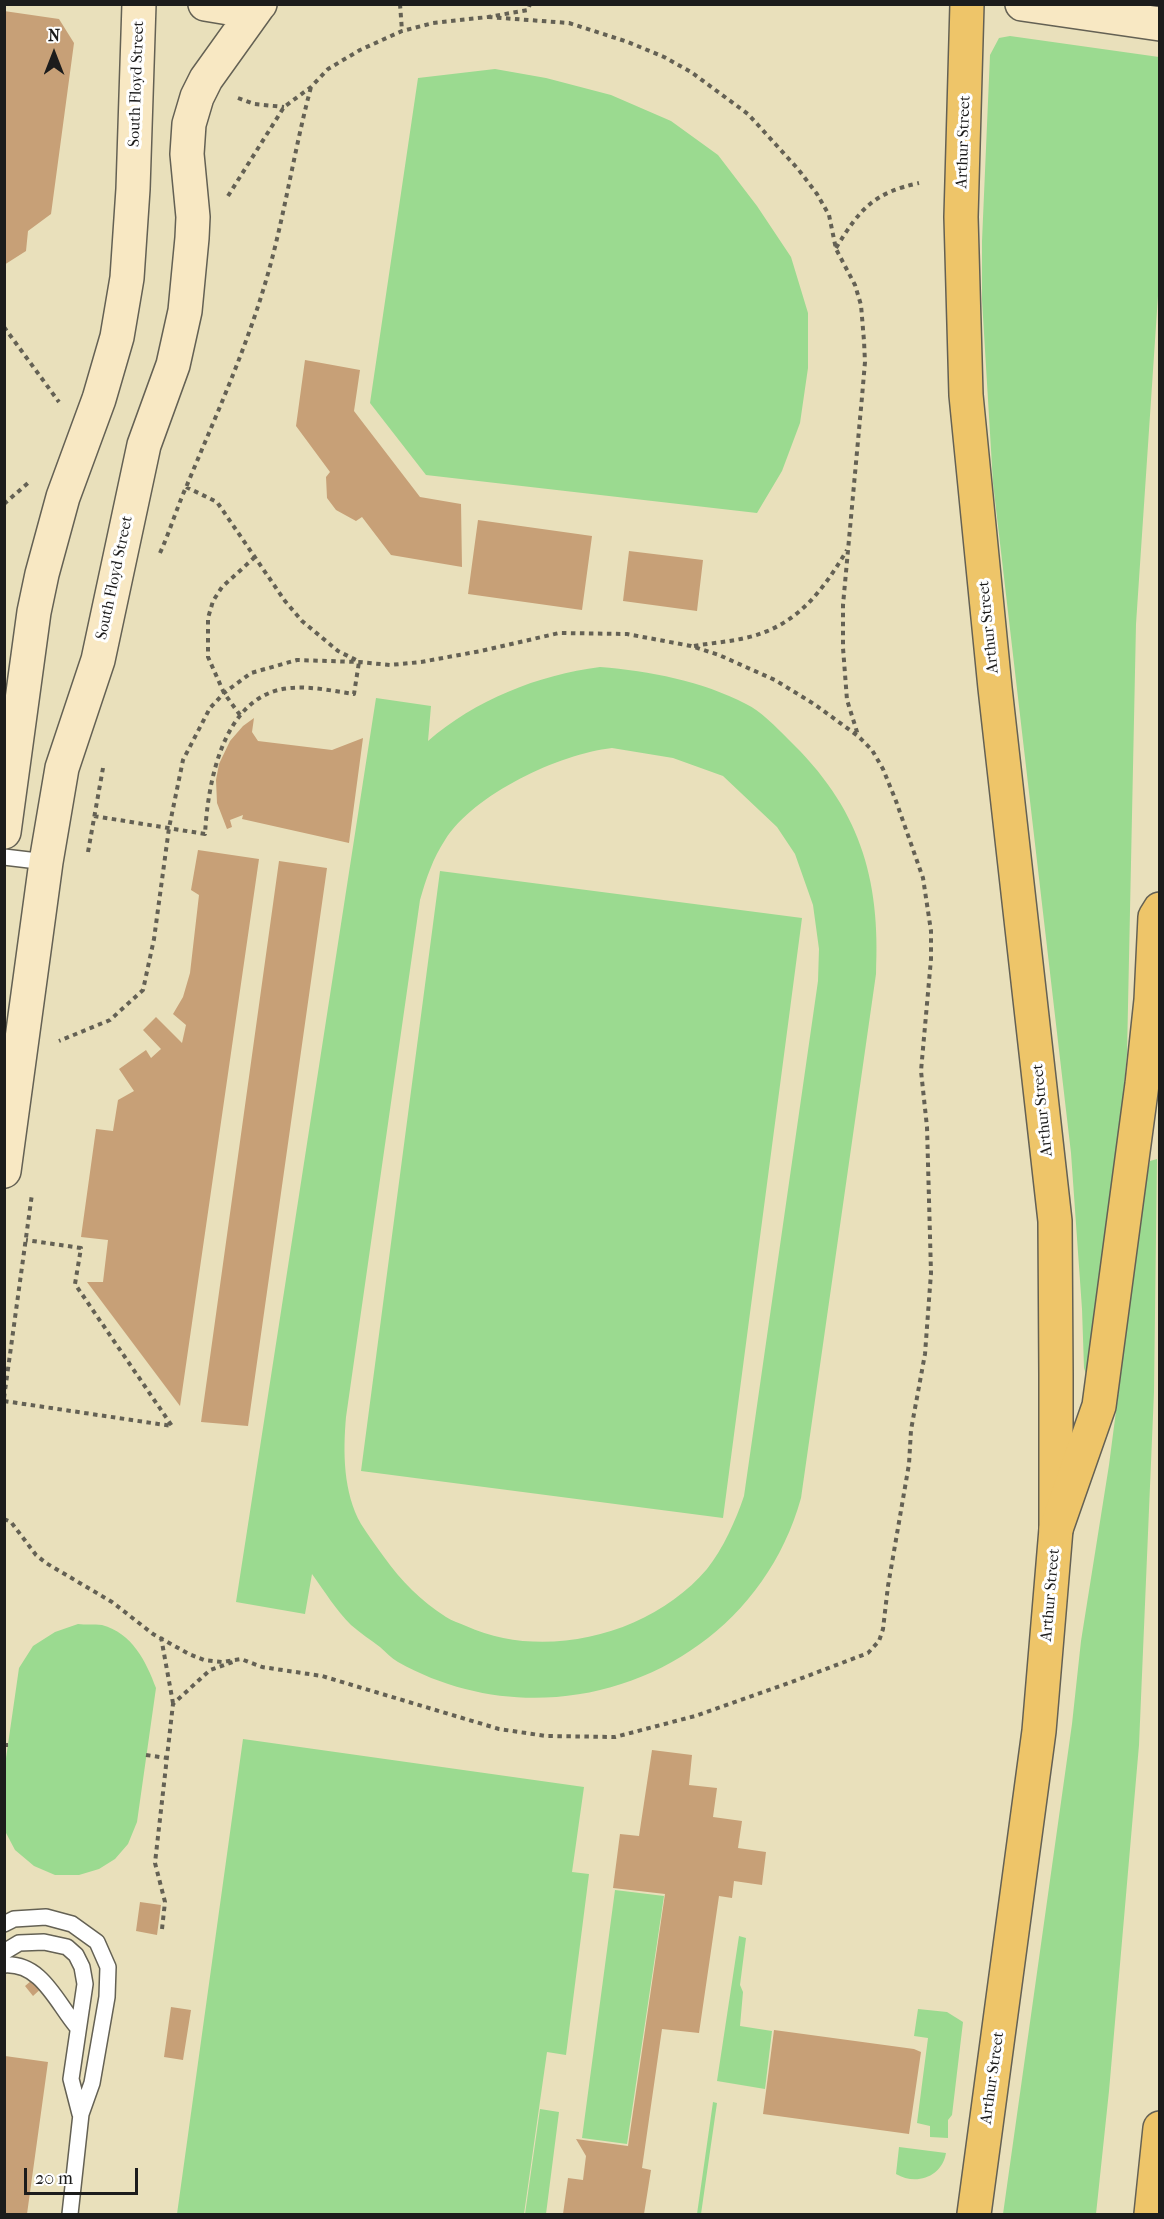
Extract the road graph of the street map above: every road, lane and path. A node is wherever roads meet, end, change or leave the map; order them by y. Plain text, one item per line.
1 (205, 4) edge
2 (400, 4) edge
3 (530, 4) edge
4 (967, 4) edge
5 (1022, 4) edge
6 (139, 5) edge
7 (259, 5) edge
8 (488, 17) junction
9 (1160, 24) edge
10 (402, 31) junction
11 (311, 87) junction
12 (232, 96) dead end
13 (284, 107) junction
14 (920, 183) dead end
15 (222, 206) dead end
16 (836, 249) junction
17 (4, 327) edge
18 (60, 403) dead end
19 (31, 480) dead end
20 (4, 504) edge
21 (848, 549) junction
22 (255, 557) junction
23 (691, 646) junction
24 (359, 662) junction
25 (224, 693) junction
26 (240, 715) junction
27 (858, 736) junction
28 (94, 816) dead end
29 (170, 828) junction
30 (4, 832) edge
31 (4, 857) edge
32 (46, 862) junction
33 (1160, 909) edge
34 (53, 1043) dead end
35 (4, 1171) edge
36 (26, 1240) dead end
37 (4, 1401) edge
38 (4, 1519) edge
39 (1056, 1528) junction
40 (161, 1637) junction
41 (241, 1659) junction
42 (173, 1704) junction
43 (147, 1755) dead end
44 (167, 1758) junction
45 (4, 1924) edge
46 (162, 1929) dead end
47 (4, 1952) edge
48 (4, 1965) edge
49 (78, 2028) junction
50 (81, 2114) junction
51 (1160, 2128) edge
52 (70, 2214) edge
53 (974, 2214) edge
54 (1150, 2214) edge

1 - 7 street
2 - 10 path
3 - 8 path
4 - 39 main road, Arthur Street
5 - 9 street
6 - 30 street, South Floyd Street
7 - 32 street, South Floyd Street
8 - 10 path
8 - 16 path
10 - 11 path
11 - 13 path
11 - 22 path
12 - 13 path
13 - 15 path
14 - 16 path
16 - 21 path
17 - 18 path
19 - 20 path
21 - 23 path
21 - 27 path
22 - 24 path
22 - 25 path
23 - 24 path
23 - 27 path
24 - 25 path
24 - 26 path
25 - 26 path
25 - 29 path
26 - 29 path
27 - 41 path
28 - 29 path
29 - 34 path
31 - 32 lane
32 - 35 street, South Floyd Street
33 - 39 main road
36 - 37 path
38 - 40 path
39 - 53 main road, Arthur Street
40 - 41 path
40 - 42 path
41 - 42 path
42 - 44 path
43 - 44 path
44 - 46 path
45 - 50 lane
47 - 49 lane
48 - 49 lane
49 - 50 lane
50 - 52 lane
51 - 54 main road

